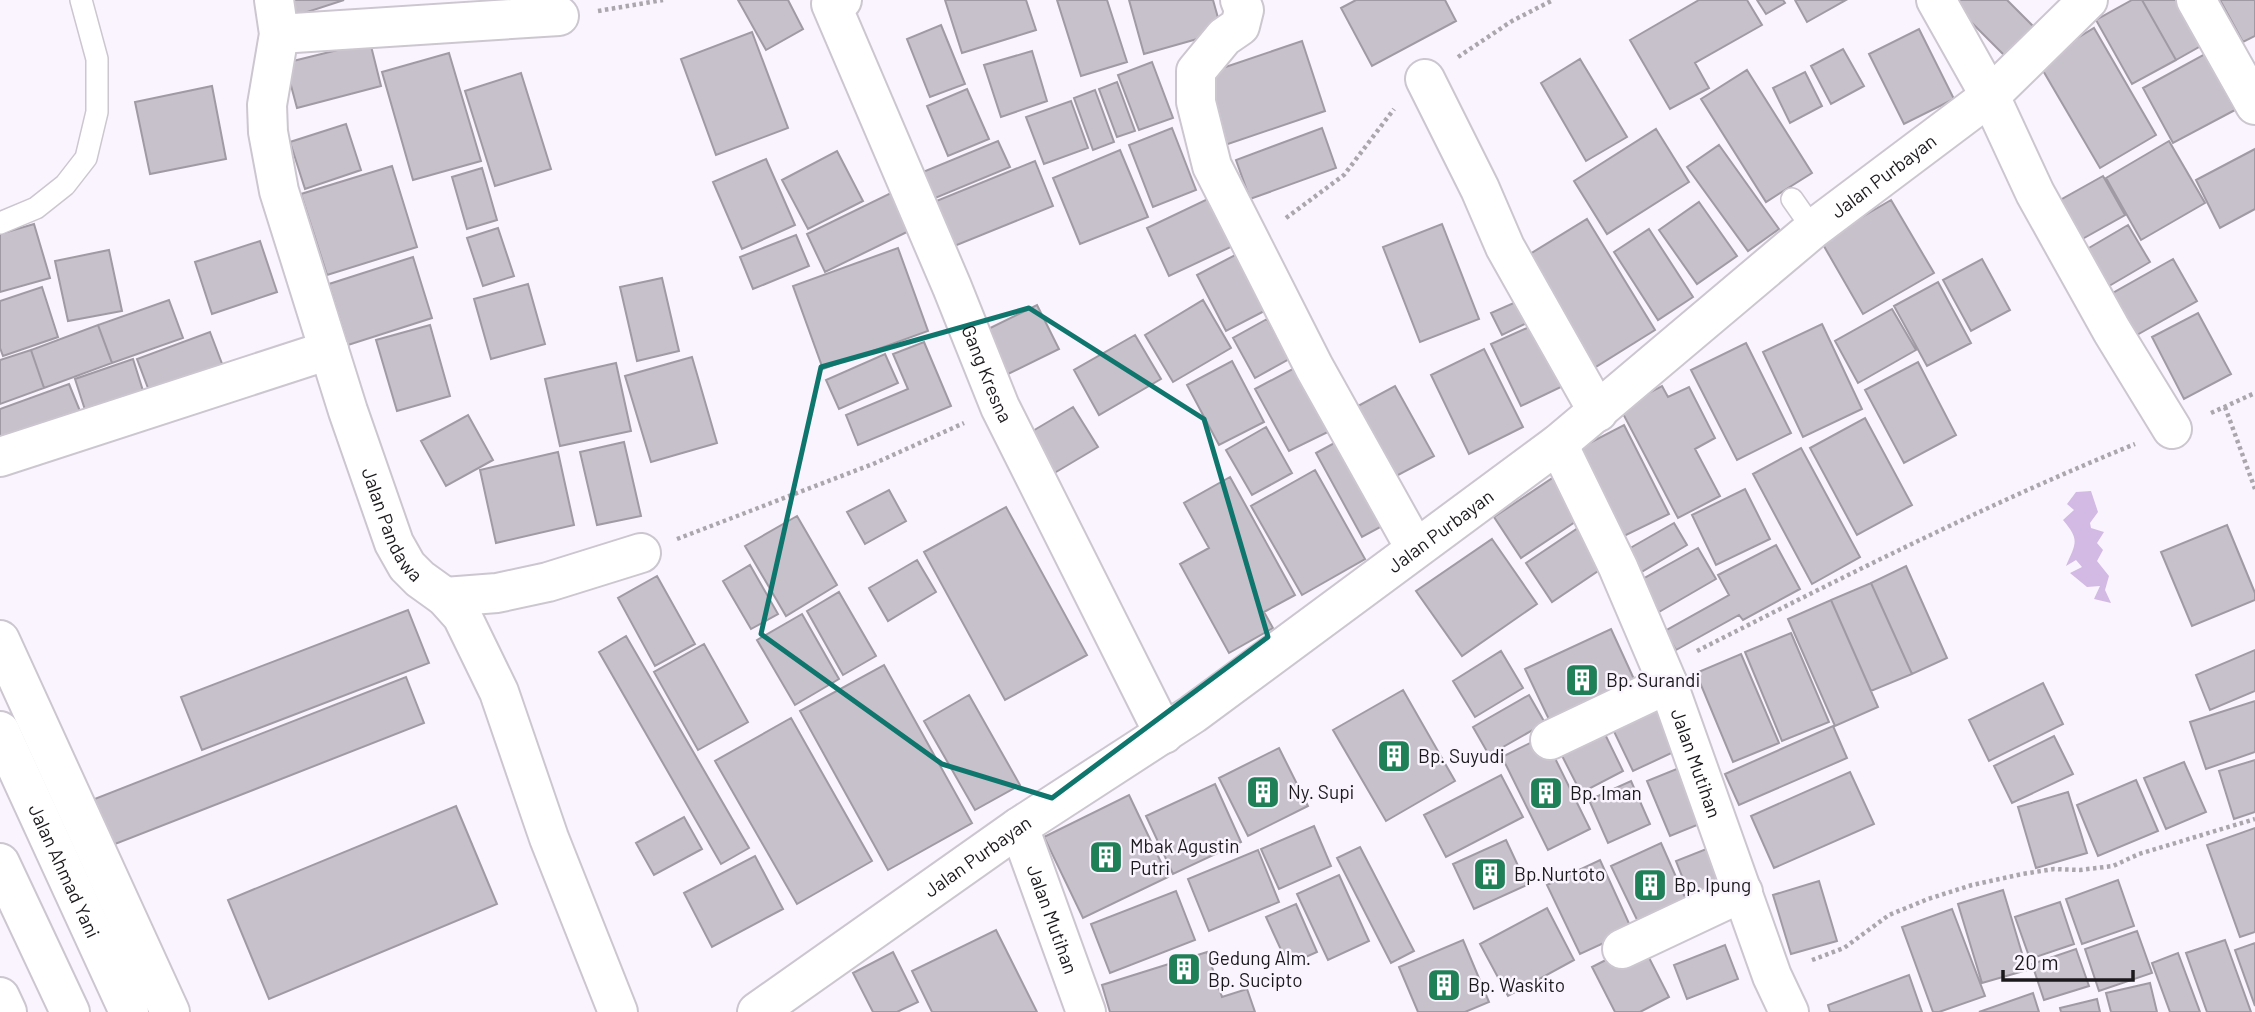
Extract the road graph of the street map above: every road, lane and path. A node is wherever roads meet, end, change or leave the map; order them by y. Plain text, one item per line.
1 (81, 0) edge
2 (663, 0) edge
3 (1240, 0) edge
4 (1553, 0) edge
5 (1936, 0) edge
6 (2088, 0) edge
7 (2196, 0) edge
8 (837, 2) edge
9 (559, 16) joint
10 (276, 17) edge
11 (1424, 79) junction
12 (1990, 96) junction
13 (2255, 105) edge
14 (0, 223) edge
15 (1251, 244) junction
16 (329, 350) junction
17 (2255, 393) edge
18 (1000, 407) junction
19 (2225, 407) junction
20 (1598, 412) junction
21 (2172, 429) junction
22 (1558, 444) junction
23 (0, 457) edge
24 (2255, 489) edge
25 (1415, 548) junction
26 (641, 553) joint
27 (445, 597) junction
28 (0, 640) edge
29 (1664, 677) junction
30 (0, 731) edge
31 (1164, 734) junction
32 (1550, 740) dead end
33 (2255, 819) edge
34 (1019, 827) junction
35 (4, 882) edge
36 (1743, 892) junction
37 (1622, 949) dead end
38 (1772, 976) junction
39 (0, 997) edge
40 (7, 1012) edge
41 (70, 1012) edge
42 (130, 1012) edge
43 (170, 1012) edge
44 (618, 1012) edge
45 (757, 1012) edge
46 (1086, 1012) edge
47 (1789, 1012) edge

1 - 14 lane
2 - 9 path
3 - 15 main road
4 - 11 path
5 - 12 main road
6 - 12 main road, Jalan Purbayan
7 - 13 main road
8 - 18 main road, Gang Kresna
9 - 10 main road
10 - 16 main road, Jalan Pandawa
11 - 15 path
11 - 20 main road
12 - 20 main road, Jalan Purbayan
12 - 21 main road
15 - 25 main road
16 - 23 main road
16 - 27 main road, Jalan Pandawa
17 - 19 path
18 - 26 path
18 - 31 main road, Gang Kresna
19 - 21 path
19 - 24 path
20 - 22 main road, Jalan Purbayan
21 - 29 path
22 - 25 main road, Jalan Purbayan
22 - 29 main road, Jalan Mutihan
25 - 31 main road, Jalan Purbayan
26 - 27 main road
27 - 44 main road, Jalan Pandawa
28 - 43 main road
29 - 32 main road
29 - 36 main road, Jalan Mutihan
30 - 42 main road, Jalan Ahmad Yani
31 - 34 main road, Jalan Purbayan
33 - 38 path
34 - 45 main road, Jalan Purbayan
34 - 46 main road, Jalan Mutihan
35 - 41 main road
36 - 37 main road
36 - 38 main road, Jalan Mutihan
38 - 47 main road, Jalan Mutihan
39 - 40 main road

